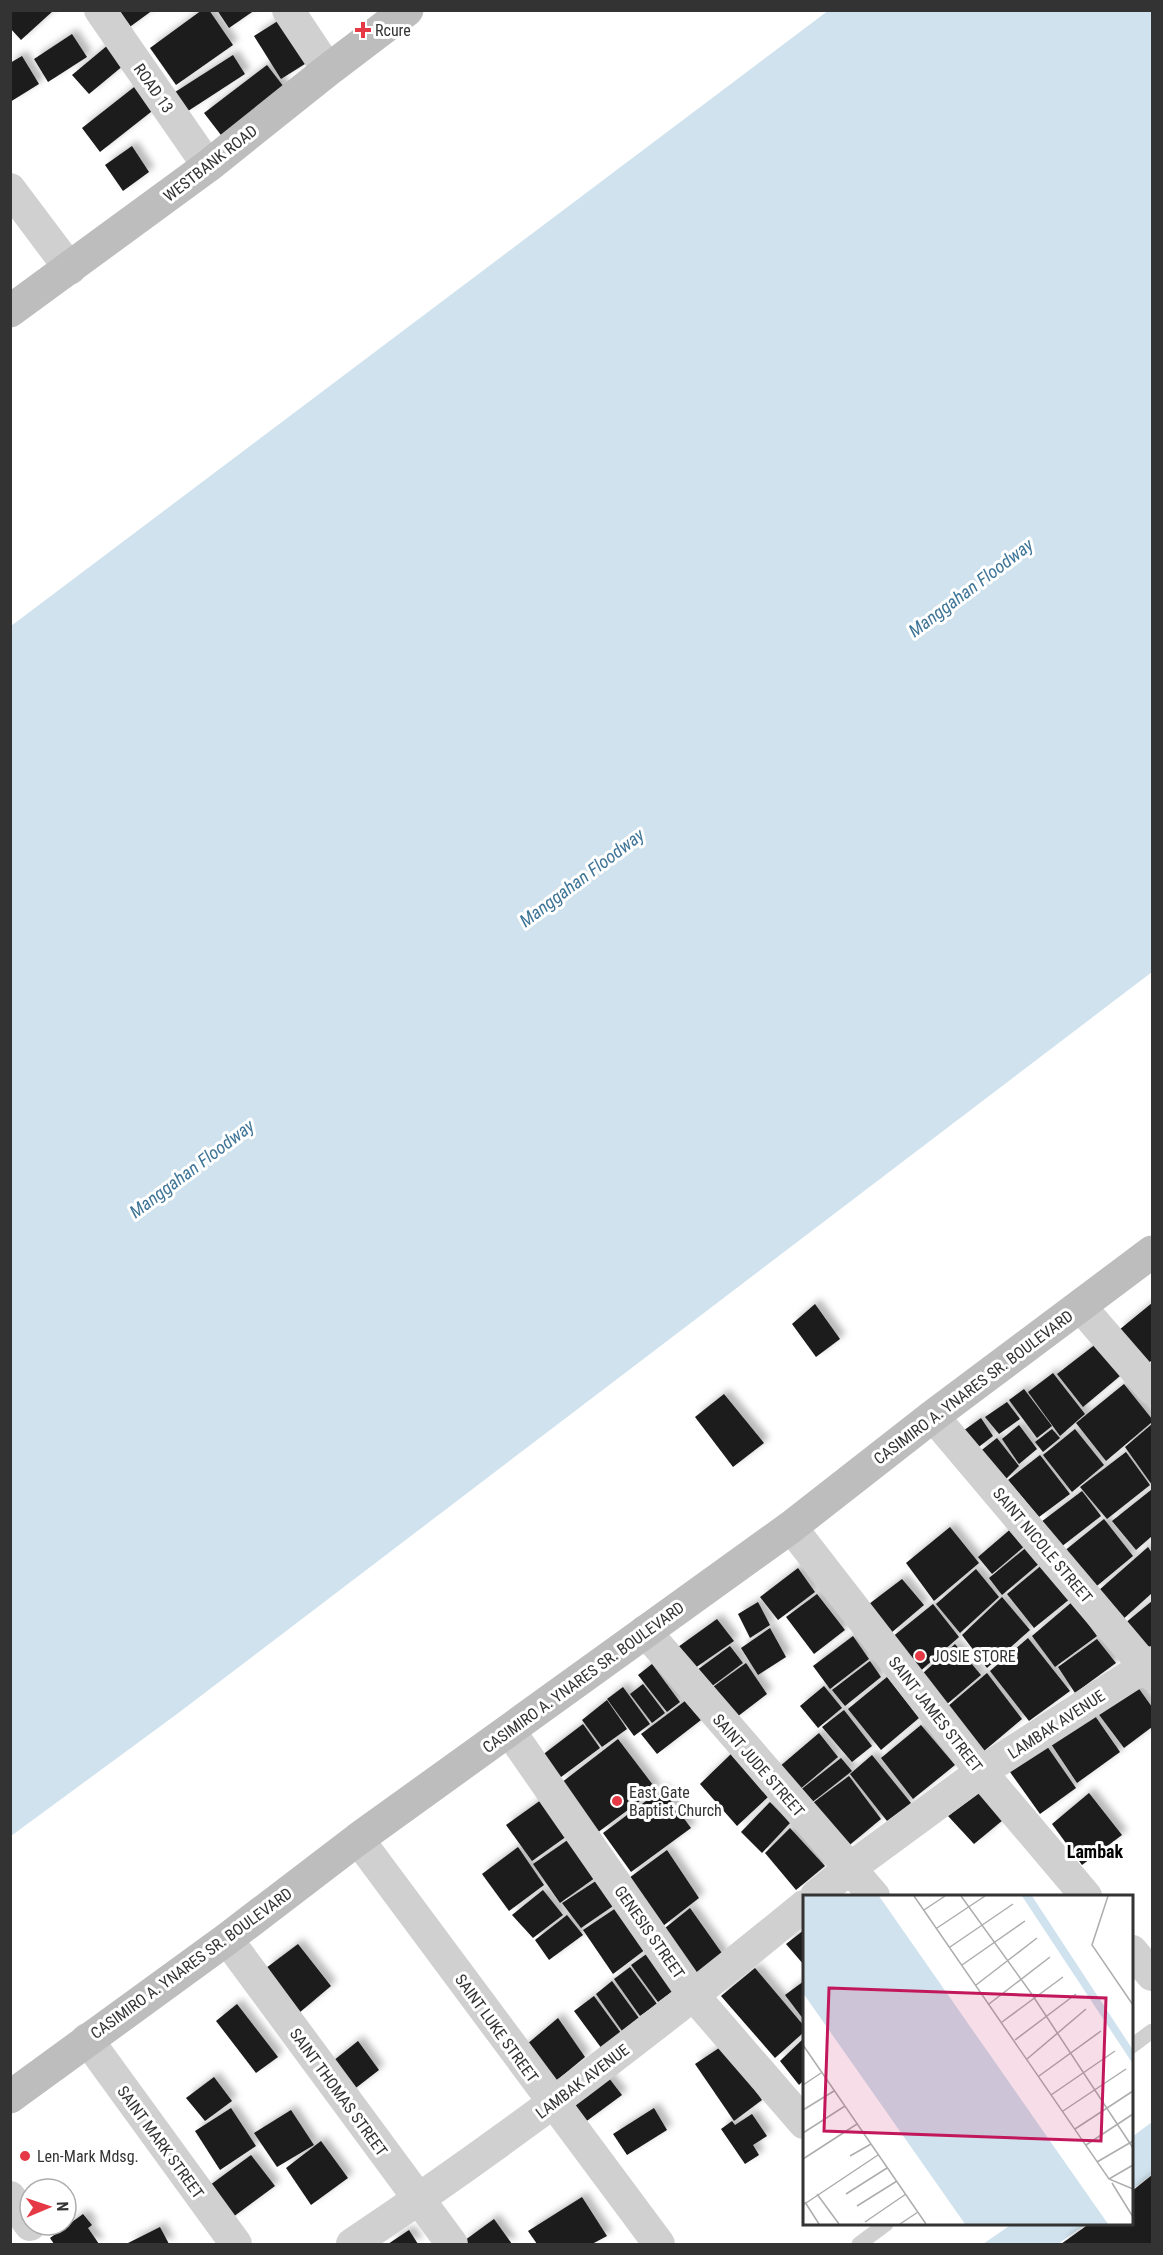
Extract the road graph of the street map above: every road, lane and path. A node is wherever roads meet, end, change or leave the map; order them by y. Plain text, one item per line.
1 (100, 10) edge
2 (288, 10) edge
3 (406, 10) edge
4 (328, 70) junction
5 (208, 166) junction
6 (10, 189) edge
7 (70, 269) junction
8 (10, 311) edge
9 (1152, 1252) edge
10 (1080, 1306) junction
11 (1152, 1389) edge
12 (933, 1416) junction
13 (791, 1527) junction
14 (645, 1632) junction
15 (1150, 1668) edge
16 (509, 1730) junction
17 (981, 1772) junction
18 (358, 1839) junction
19 (849, 1869) junction
20 (817, 1895) edge
21 (873, 1895) edge
22 (1085, 1895) edge
23 (803, 1907) edge
24 (226, 1938) junction
25 (1133, 1952) edge
26 (1152, 1975) edge
27 (694, 1996) junction
28 (1152, 2031) edge
29 (87, 2039) junction
30 (1133, 2045) edge
31 (10, 2097) edge
32 (553, 2103) junction
33 (803, 2122) edge
34 (419, 2200) junction
35 (883, 2225) edge
36 (236, 2244) edge
37 (352, 2244) edge
38 (453, 2244) edge
39 (659, 2244) edge
40 (859, 2244) edge

1 - 5 street, ROAD 13
2 - 4 street
3 - 4 main road, WESTBANK ROAD
4 - 5 main road, WESTBANK ROAD
5 - 7 main road, WESTBANK ROAD
6 - 7 street
7 - 8 main road, WESTBANK ROAD
9 - 10 main road, CASIMIRO A. YNARES SR. BOULEVARD
10 - 11 street
10 - 12 main road, CASIMIRO A. YNARES SR. BOULEVARD
12 - 13 main road, CASIMIRO A. YNARES SR. BOULEVARD
12 - 15 street, SAINT NICOLE STREET
13 - 14 main road, CASIMIRO A. YNARES SR. BOULEVARD
13 - 17 street, SAINT JAMES STREET
14 - 16 main road, CASIMIRO A. YNARES SR. BOULEVARD
14 - 19 street, SAINT JUDE STREET
15 - 17 street, LAMBAK AVENUE
16 - 18 main road, CASIMIRO A. YNARES SR. BOULEVARD
16 - 27 street, GENESIS STREET
17 - 19 street, LAMBAK AVENUE
17 - 22 street, SAINT JAMES STREET
18 - 24 main road, CASIMIRO A. YNARES SR. BOULEVARD
18 - 32 street, SAINT LUKE STREET
19 - 20 street, LAMBAK AVENUE
19 - 21 street, SAINT JUDE STREET
23 - 27 street, LAMBAK AVENUE
24 - 29 main road, CASIMIRO A. YNARES SR. BOULEVARD
24 - 34 street, SAINT THOMAS STREET
25 - 26 street
27 - 32 street, LAMBAK AVENUE
27 - 33 street, GENESIS STREET
28 - 30 lane
29 - 31 main road, CASIMIRO A. YNARES SR. BOULEVARD
29 - 36 street, SAINT MARK STREET
32 - 34 street, LAMBAK AVENUE
32 - 39 street, SAINT LUKE STREET
34 - 37 street, LAMBAK AVENUE
34 - 38 street, SAINT THOMAS STREET
35 - 40 lane

